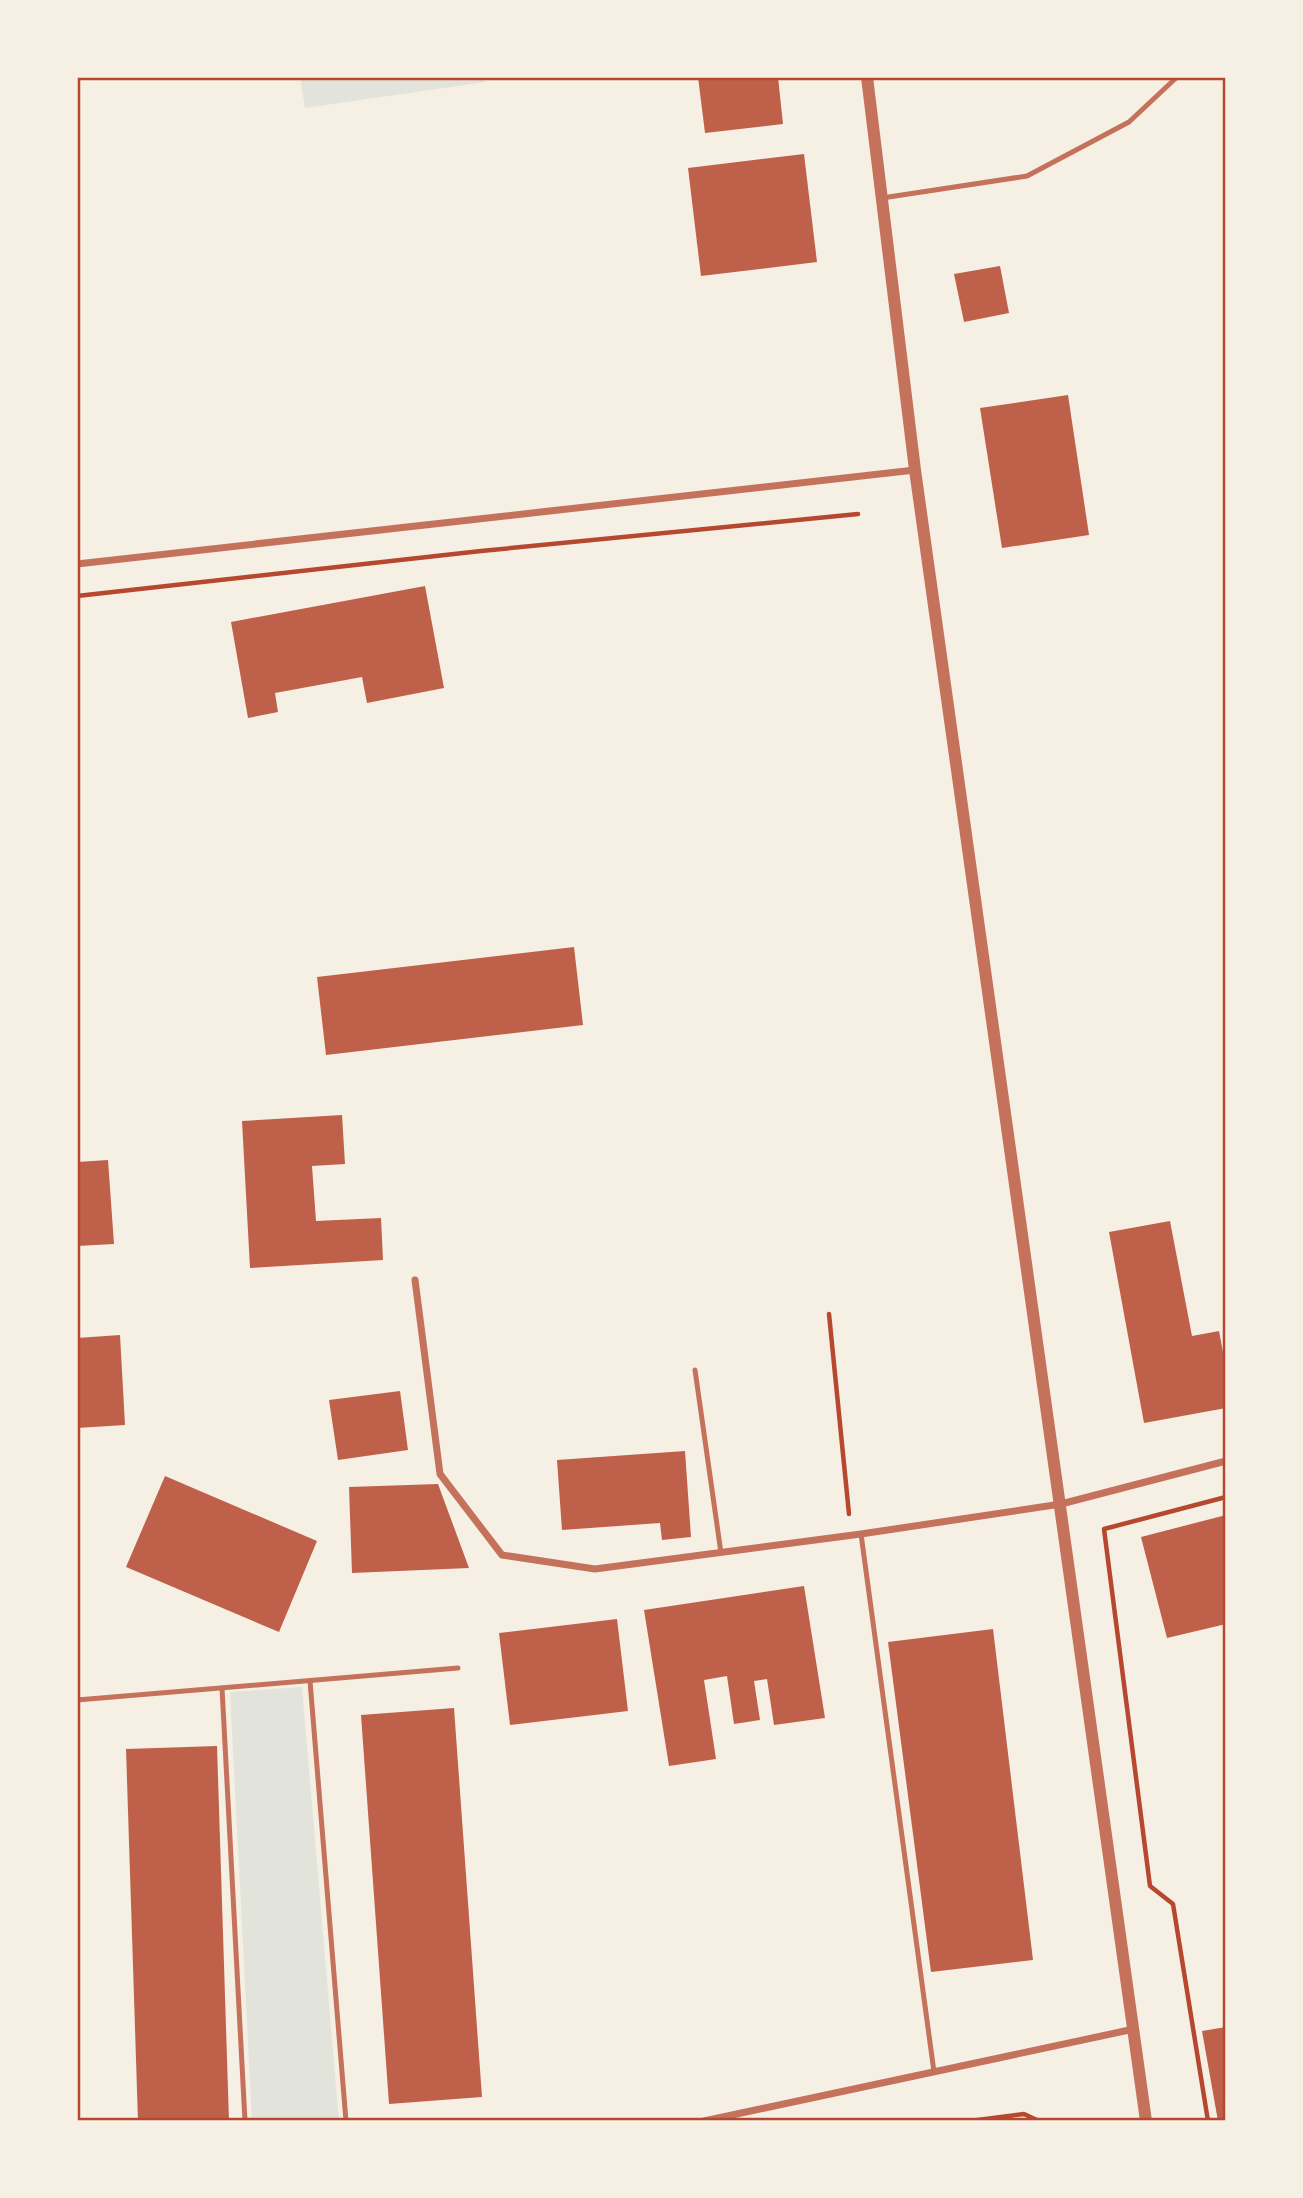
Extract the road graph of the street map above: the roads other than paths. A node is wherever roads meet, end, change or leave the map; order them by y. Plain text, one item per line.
1 (867, 77) edge
2 (1177, 77) edge
3 (882, 198) junction
4 (915, 470) junction
5 (77, 564) edge
6 (415, 1280) dead end
7 (695, 1370) dead end
8 (1226, 1461) edge
9 (1061, 1504) junction
10 (861, 1534) junction
11 (721, 1553) junction
12 (458, 1668) dead end
13 (310, 1681) junction
14 (222, 1688) junction
15 (77, 1700) edge
16 (1134, 2029) junction
17 (934, 2072) junction
18 (245, 2121) edge
19 (346, 2121) edge
20 (704, 2121) edge
21 (1146, 2121) edge

1 - 3 street
2 - 3 lane
3 - 4 street
4 - 5 street
4 - 9 street
6 - 11 street
7 - 11 lane
8 - 9 street
9 - 10 street
9 - 16 street
10 - 11 street
10 - 17 lane
12 - 13 lane
13 - 14 lane
13 - 19 lane
14 - 15 lane
14 - 18 lane
16 - 17 street
16 - 21 street
17 - 20 street

